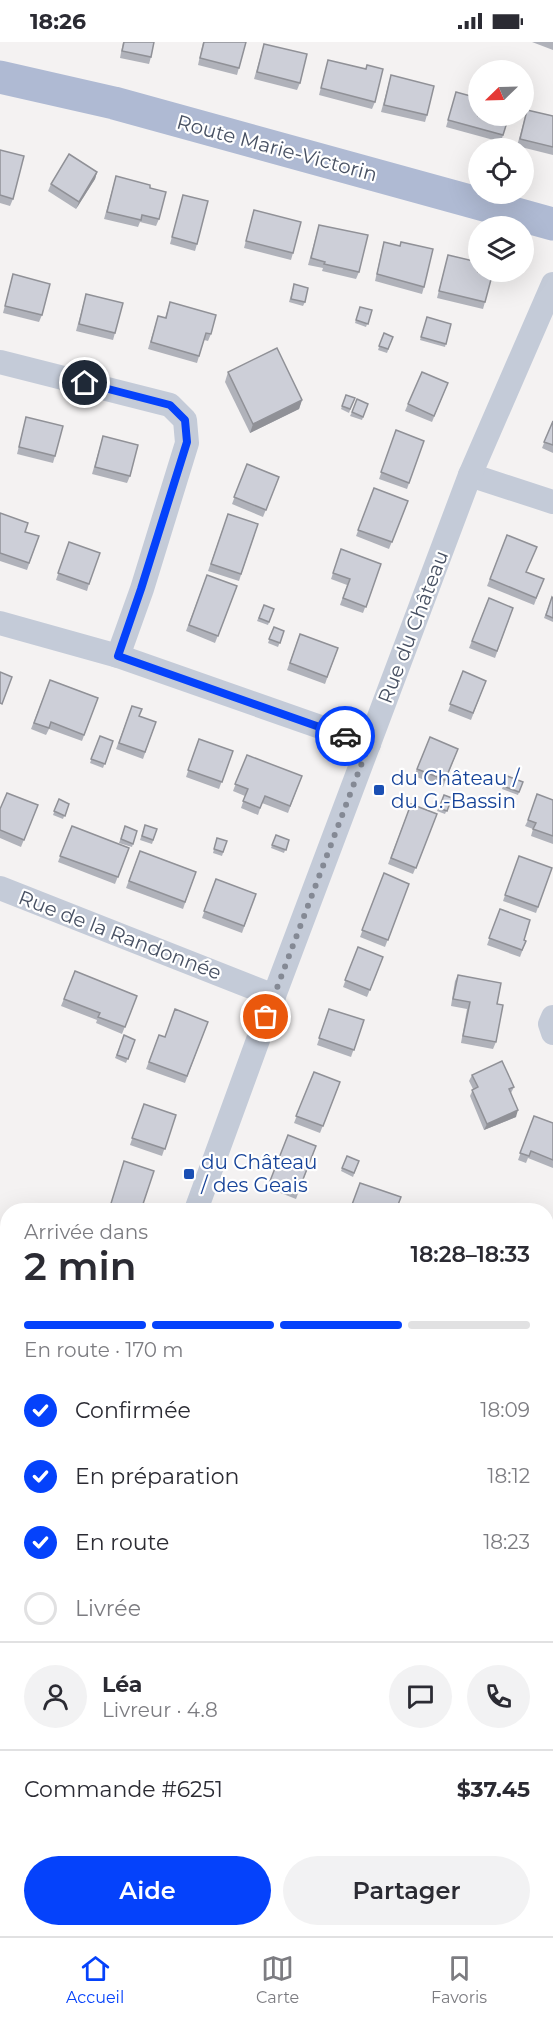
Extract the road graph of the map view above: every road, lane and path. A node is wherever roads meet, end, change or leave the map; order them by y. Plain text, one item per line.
1 (0, 77) edge
2 (553, 224) edge
3 (553, 284) edge
4 (0, 362) edge
5 (470, 475) junction
6 (553, 502) edge
7 (0, 623) edge
8 (118, 656) junction
9 (369, 744) junction
10 (0, 888) edge
11 (274, 996) junction
12 (553, 1017) edge
13 (553, 1033) edge
14 (199, 1203) edge

1 - 2 main road, Route Marie-Victorin
3 - 5 street, Rue du Château
4 - 8 street
5 - 6 street
5 - 9 street, Rue du Château
7 - 8 street
8 - 9 street
9 - 11 street, Rue du Château
10 - 11 street, Rue de la Randonnée
11 - 14 street, Rue du Château
12 - 13 street

